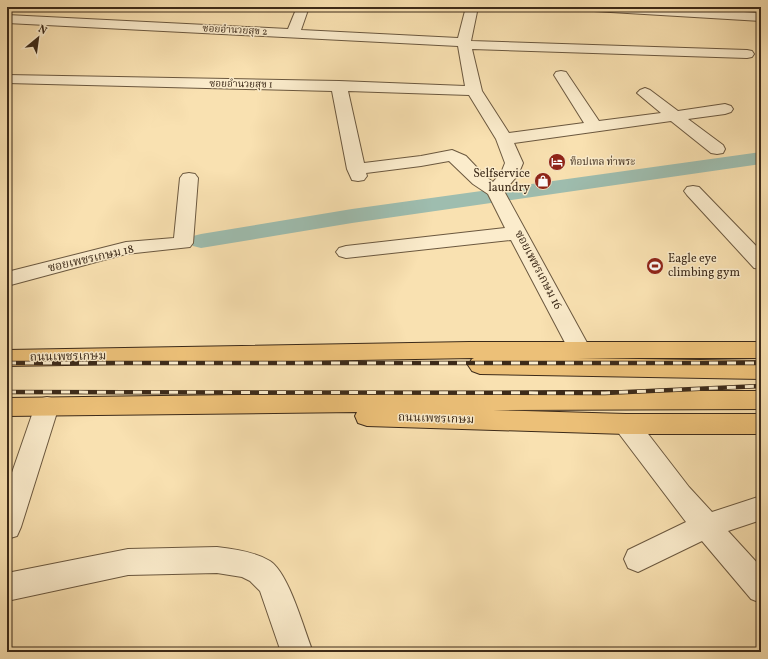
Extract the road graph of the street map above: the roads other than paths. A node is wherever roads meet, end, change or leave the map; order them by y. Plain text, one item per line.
1 (50, 7) edge
2 (303, 7) edge
3 (472, 7) edge
4 (594, 7) edge
5 (761, 17) edge
6 (7, 19) edge
7 (42, 21) junction
8 (293, 33) junction
9 (464, 43) junction
10 (747, 54) dead end
11 (561, 75) dead end
12 (7, 80) edge
13 (339, 86) junction
14 (474, 91) junction
15 (645, 93) dead end
16 (725, 109) dead end
17 (674, 116) junction
18 (595, 127) junction
19 (504, 139) junction
20 (717, 149) dead end
21 (188, 178) dead end
22 (693, 191) dead end
23 (496, 193) junction
24 (518, 233) junction
25 (346, 252) dead end
26 (761, 263) edge
27 (7, 280) edge
28 (580, 350) junction
29 (761, 350) edge
30 (128, 356) junction
31 (7, 358) edge
32 (761, 370) edge
33 (761, 400) edge
34 (47, 406) junction
35 (110, 406) junction
36 (7, 407) edge
37 (626, 424) junction
38 (761, 424) edge
39 (761, 508) edge
40 (706, 526) junction
41 (7, 527) edge
42 (638, 559) dead end
43 (7, 587) edge
44 (761, 589) edge
45 (297, 652) edge

1 - 7 street
2 - 8 street
3 - 9 street
4 - 5 street
6 - 7 street, ซอยอำนวยสุข 2
7 - 8 street, ซอยอำนวยสุข 2
8 - 9 street, ซอยอำนวยสุข 2
9 - 10 street, ซอยอำนวยสุข 2
9 - 14 street
11 - 18 street
12 - 13 street, ซอยอำนวยสุข 1
13 - 14 street, ซอยอำนวยสุข 1
13 - 23 street, ซอยเพชรเกษม 16
14 - 19 street
15 - 17 street
16 - 17 street
17 - 18 street
17 - 20 street
18 - 19 street
19 - 23 street
21 - 27 street, ซอยเพชรเกษม 18
22 - 26 street
23 - 24 street, ซอยเพชรเกษม 16
24 - 25 street
24 - 28 street, ซอยเพชรเกษม 16
28 - 29 main road, ถนนเพชรเกษม
28 - 30 main road, ถนนเพชรเกษม
30 - 31 main road, ถนนเพชรเกษม
30 - 32 main road, ถนนเพชรเกษม
33 - 35 main road, ถนนเพชรเกษม
34 - 35 main road, ถนนเพชรเกษม
34 - 36 main road, ถนนเพชรเกษม
34 - 41 street
35 - 37 main road, ถนนเพชรเกษม
37 - 38 main road, ถนนเพชรเกษม
37 - 40 street
39 - 40 street
40 - 42 street
40 - 44 street
43 - 45 street

